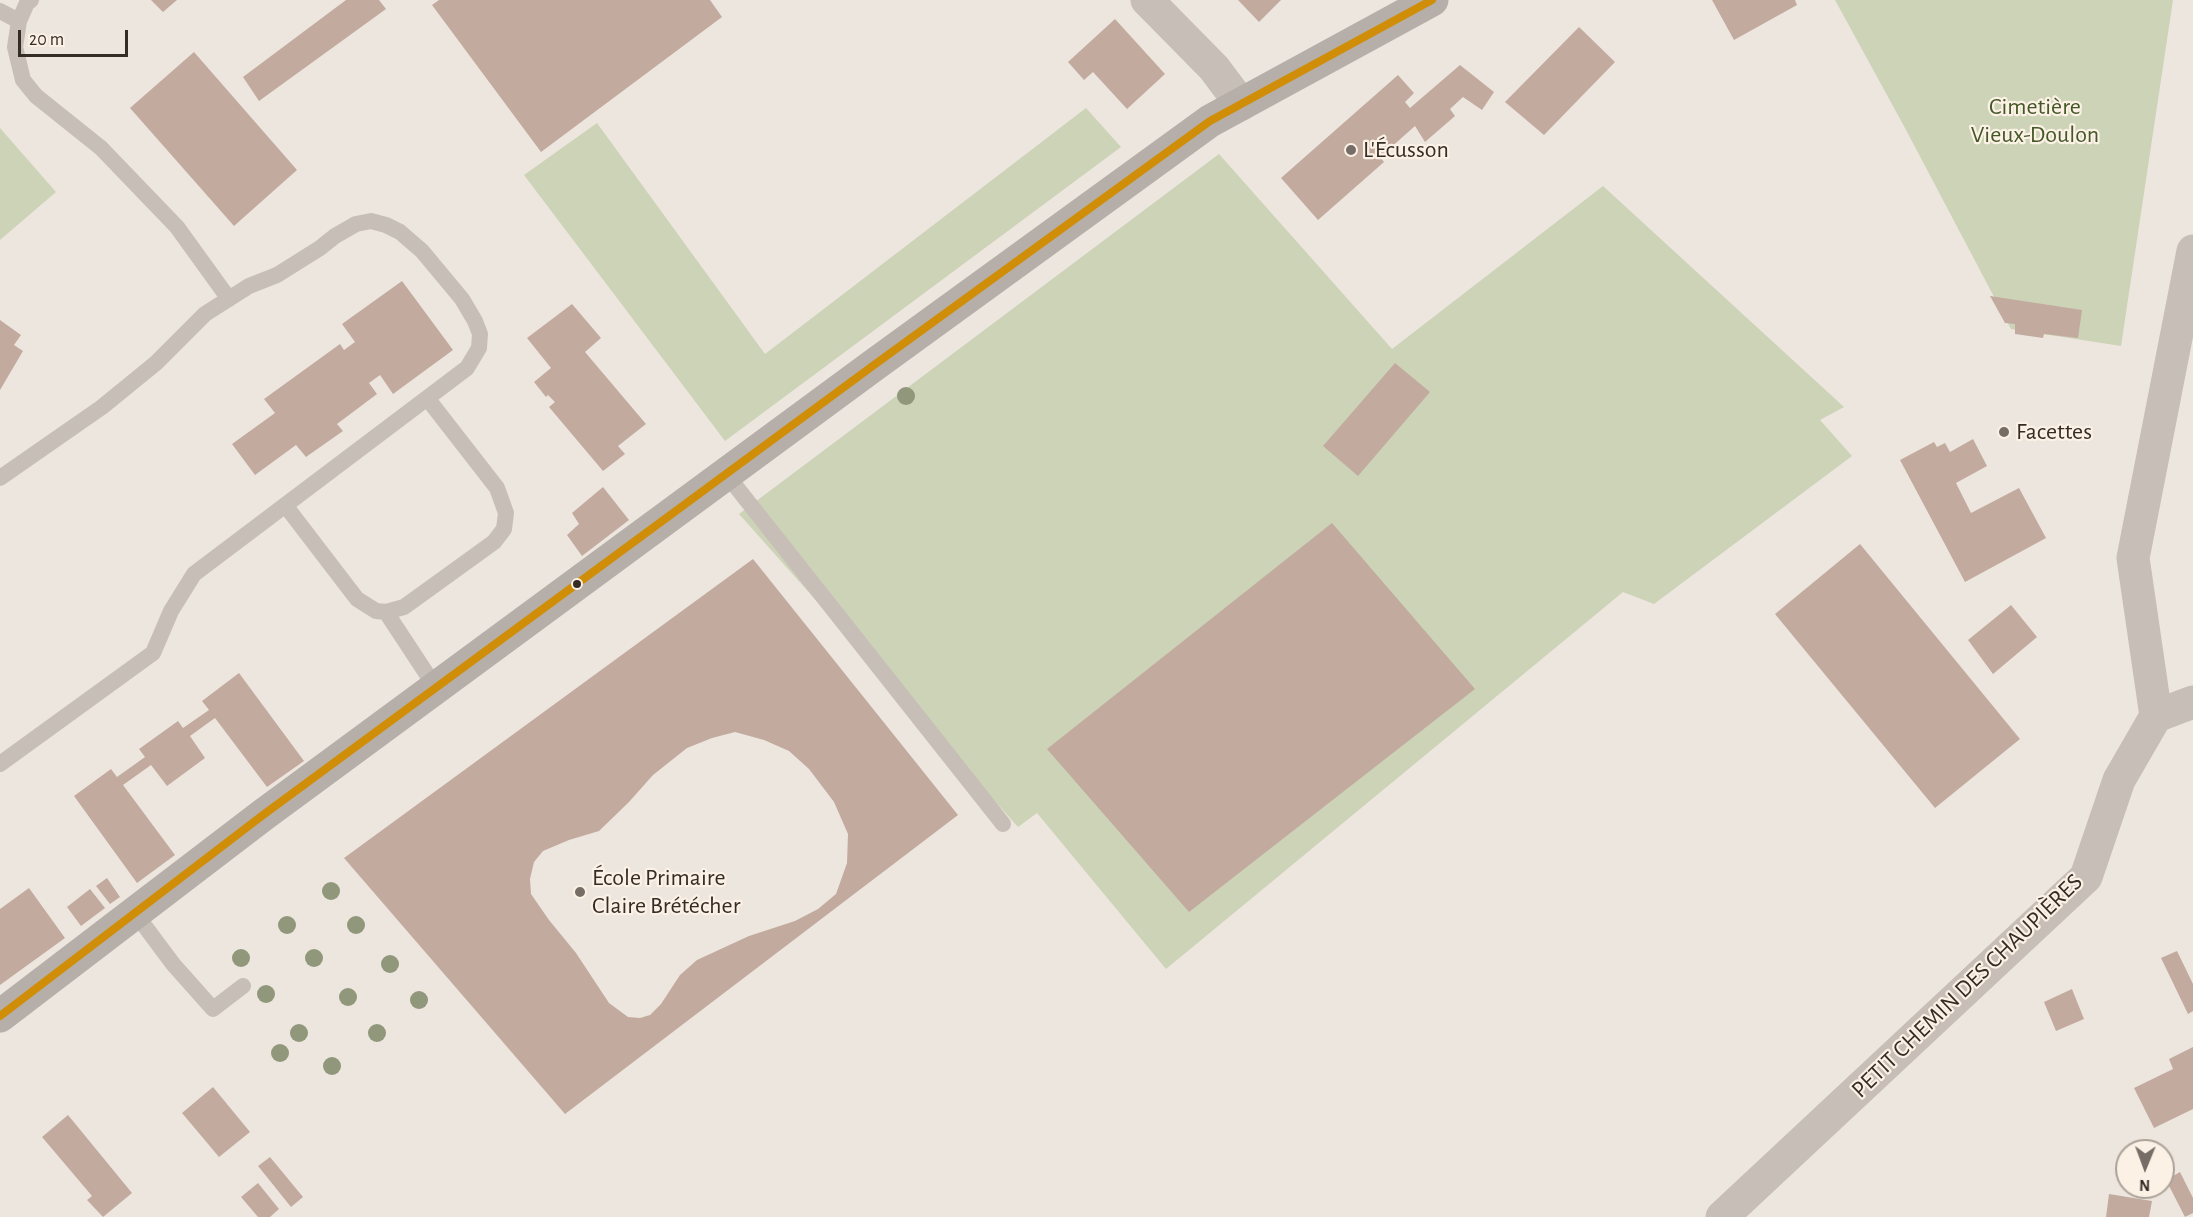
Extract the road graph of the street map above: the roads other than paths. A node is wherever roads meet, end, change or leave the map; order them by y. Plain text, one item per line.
1 (31, 0) edge
2 (1147, 0) edge
3 (1432, 0) edge
4 (0, 11) edge
5 (19, 21) junction
6 (1241, 104) junction
7 (2193, 251) edge
8 (229, 299) junction
9 (427, 398) junction
10 (726, 474) junction
11 (0, 477) edge
12 (285, 505) junction
13 (386, 612) junction
14 (436, 688) junction
15 (2193, 702) edge
16 (2156, 716) junction
17 (0, 764) edge
18 (1003, 824) dead end
19 (135, 913) junction
20 (243, 986) dead end
21 (0, 1016) edge
22 (1722, 1217) edge

1 - 5 lane
2 - 6 street
3 - 6 street
4 - 5 lane
5 - 8 lane
6 - 10 street
7 - 16 street
8 - 9 lane
8 - 11 lane
9 - 12 lane
9 - 13 lane
10 - 14 street
10 - 18 lane
12 - 13 lane
12 - 17 lane
13 - 14 lane
14 - 19 street
15 - 16 street
16 - 22 street, PETIT CHEMIN DES CHAUPIÈRES
19 - 20 lane
19 - 21 street

